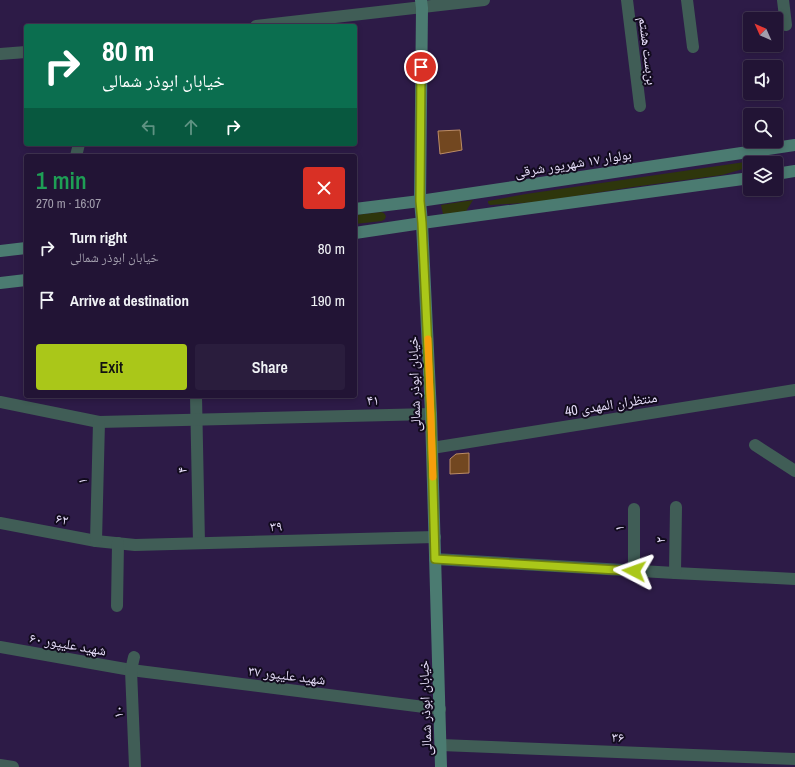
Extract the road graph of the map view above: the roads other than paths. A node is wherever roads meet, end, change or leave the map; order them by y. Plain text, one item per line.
1 (484, 0) edge
2 (627, 0) edge
3 (687, 0) edge
4 (783, 0) edge
5 (421, 4) edge
6 (271, 24) edge
7 (786, 25) dead end
8 (693, 47) dead end
9 (24, 52) edge
10 (0, 54) edge
11 (640, 106) dead end
12 (795, 145) edge
13 (795, 171) edge
14 (783, 173) edge
15 (743, 179) edge
16 (420, 201) junction
17 (480, 204) junction
18 (357, 209) edge
19 (422, 223) junction
20 (357, 233) edge
21 (24, 248) edge
22 (0, 251) edge
23 (24, 280) edge
24 (0, 283) edge
25 (795, 390) edge
26 (196, 398) edge
27 (0, 402) edge
28 (431, 414) junction
29 (196, 420) junction
30 (99, 422) junction
31 (754, 445) dead end
32 (432, 448) junction
33 (795, 471) edge
34 (676, 507) dead end
35 (634, 509) dead end
36 (0, 523) edge
37 (434, 537) junction
38 (96, 541) junction
39 (118, 543) junction
40 (199, 543) junction
41 (435, 559) junction
42 (634, 571) junction
43 (675, 573) junction
44 (795, 579) edge
45 (117, 606) dead end
46 (0, 647) edge
47 (134, 657) dead end
48 (131, 670) junction
49 (440, 709) junction
50 (441, 745) junction
51 (795, 759) edge
52 (0, 765) edge
53 (13, 767) edge
54 (135, 767) edge
55 (441, 767) edge

1 - 5 street
2 - 11 street, بن‌بست هشتم
3 - 8 street
4 - 7 street
5 - 6 street
5 - 16 street, خیابان ابوذر شمالی
9 - 10 street
12 - 17 street, بولوار ۱۷ شهریور شرقی
13 - 14 street
15 - 17 street, بولوار ۱۷ شهریور شرقی
16 - 17 street, بولوار ۱۷ شهریور شرقی
16 - 18 street, بولوار ۱۷ شهریور شرقی
16 - 19 street, خیابان ابوذر شمالی
17 - 19 street, بولوار ۱۷ شهریور شرقی
19 - 20 street, بولوار ۱۷ شهریور شرقی
19 - 28 street, خیابان ابوذر شمالی
21 - 22 street
23 - 24 street
25 - 32 street, منتظران المهدی 40
26 - 29 street, ۴
27 - 30 street
28 - 29 street, ۴۱
28 - 32 street, خیابان ابوذر شمالی
29 - 30 street
29 - 40 street, ۴
30 - 38 street, ۱
31 - 33 street
32 - 37 street, خیابان ابوذر شمالی
34 - 43 street, ۲
35 - 42 street, ۱
36 - 38 street, ۶۲
37 - 40 street, ۳۹
37 - 41 street, خیابان ابوذر شمالی
38 - 39 street, ۶۲
39 - 40 street, ۳۹
39 - 45 street
41 - 42 street
41 - 49 street, خیابان ابوذر شمالی
42 - 43 street
43 - 44 street
46 - 48 street, شهید علیپور ۶۰
47 - 48 street, ۱۰
48 - 49 street, شهید علیپور ۳۷
48 - 54 street, ۱۰
49 - 50 street, خیابان ابوذر شمالی
50 - 51 street, ۳۶
50 - 55 street, خیابان ابوذر شمالی
52 - 53 street

